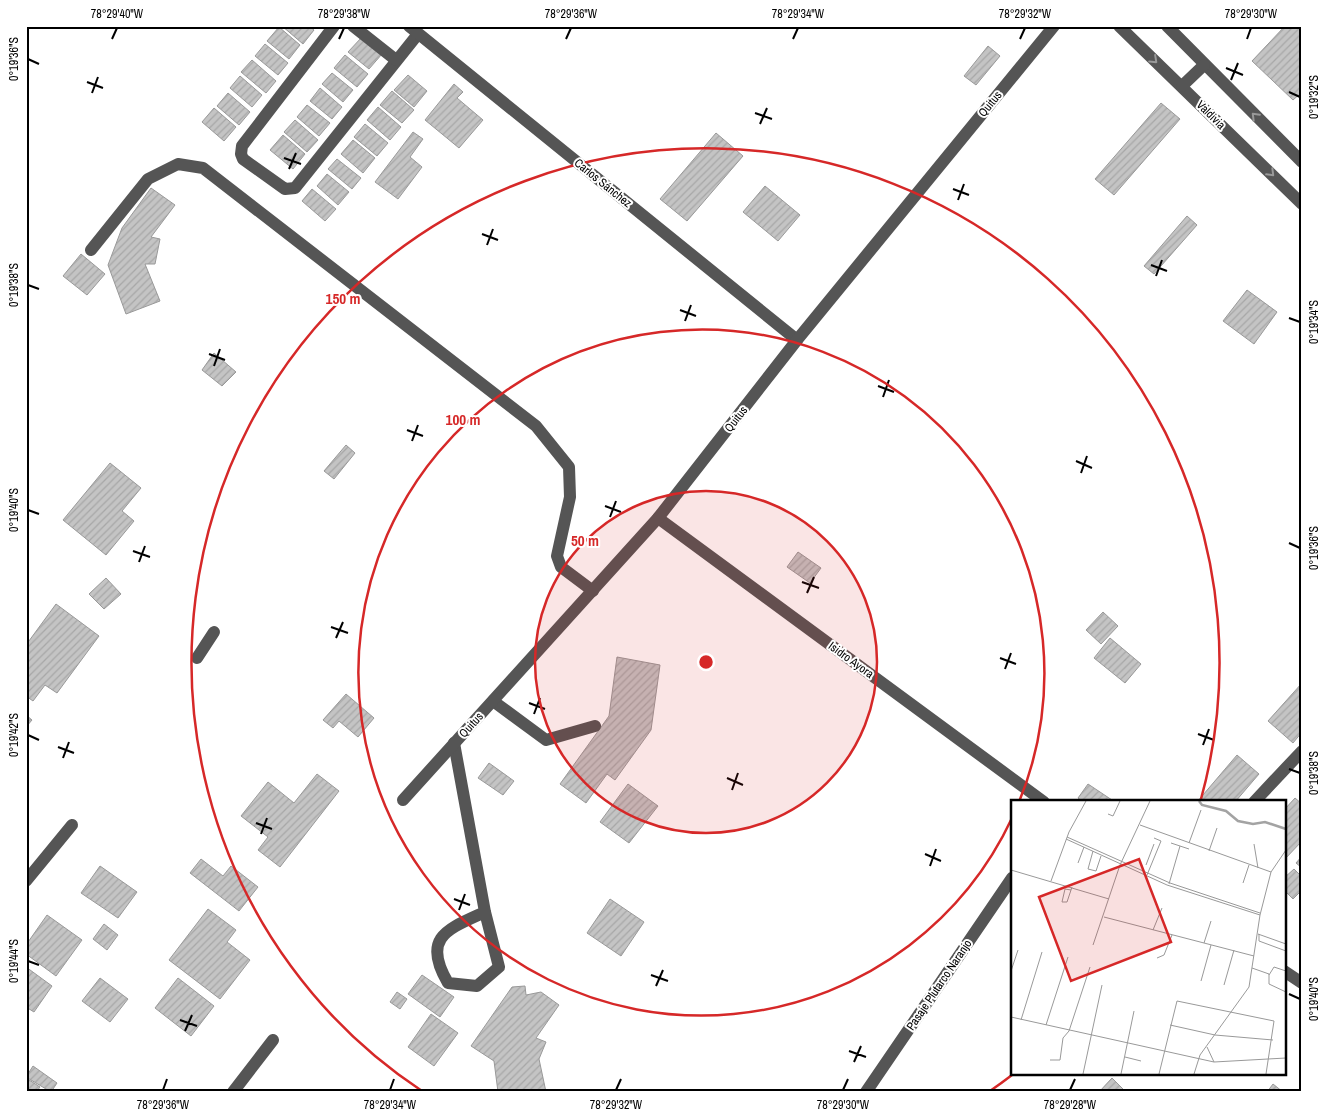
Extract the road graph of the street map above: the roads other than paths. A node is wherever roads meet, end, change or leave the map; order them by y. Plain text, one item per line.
1 (334, 26) edge
2 (353, 26) edge
3 (1054, 26) edge
4 (1119, 26) edge
5 (1167, 26) edge
6 (413, 30) edge
7 (396, 60) junction
8 (1204, 64) junction
9 (1182, 86) junction
10 (1302, 162) edge
11 (1302, 204) edge
12 (91, 250) dead end
13 (797, 340) junction
14 (658, 518) junction
15 (593, 591) junction
16 (214, 632) dead end
17 (197, 658) dead end
18 (493, 701) junction
19 (595, 726) dead end
20 (454, 743) junction
21 (1302, 751) edge
22 (403, 800) dead end
23 (1041, 800) edge
24 (1256, 800) edge
25 (72, 826) dead end
26 (1011, 879) edge
27 (26, 881) edge
28 (485, 912) junction
29 (1286, 972) edge
30 (1302, 983) edge
31 (273, 1040) dead end
32 (233, 1092) edge
33 (866, 1092) edge

1 - 7 street
2 - 7 street
3 - 13 street, Quitus
4 -> 9 street, Valdivia
5 - 8 street
6 - 7 street
6 - 13 street, Carlos Sánchez
8 - 9 street
10 -> 8 street
9 -> 11 street, Valdivia
12 - 15 street
13 - 14 street, Quitus
14 - 15 street, Quitus
14 - 23 street, Isidro Ayora
15 - 18 street, Quitus
16 - 17 street
18 - 19 street
18 - 20 street, Quitus
20 - 22 street, Quitus
20 - 28 street
21 - 24 street
25 - 27 street
26 - 33 street, Pasaje Plutarco Naranjo
28 - 28 street
29 - 30 street
31 - 32 street

